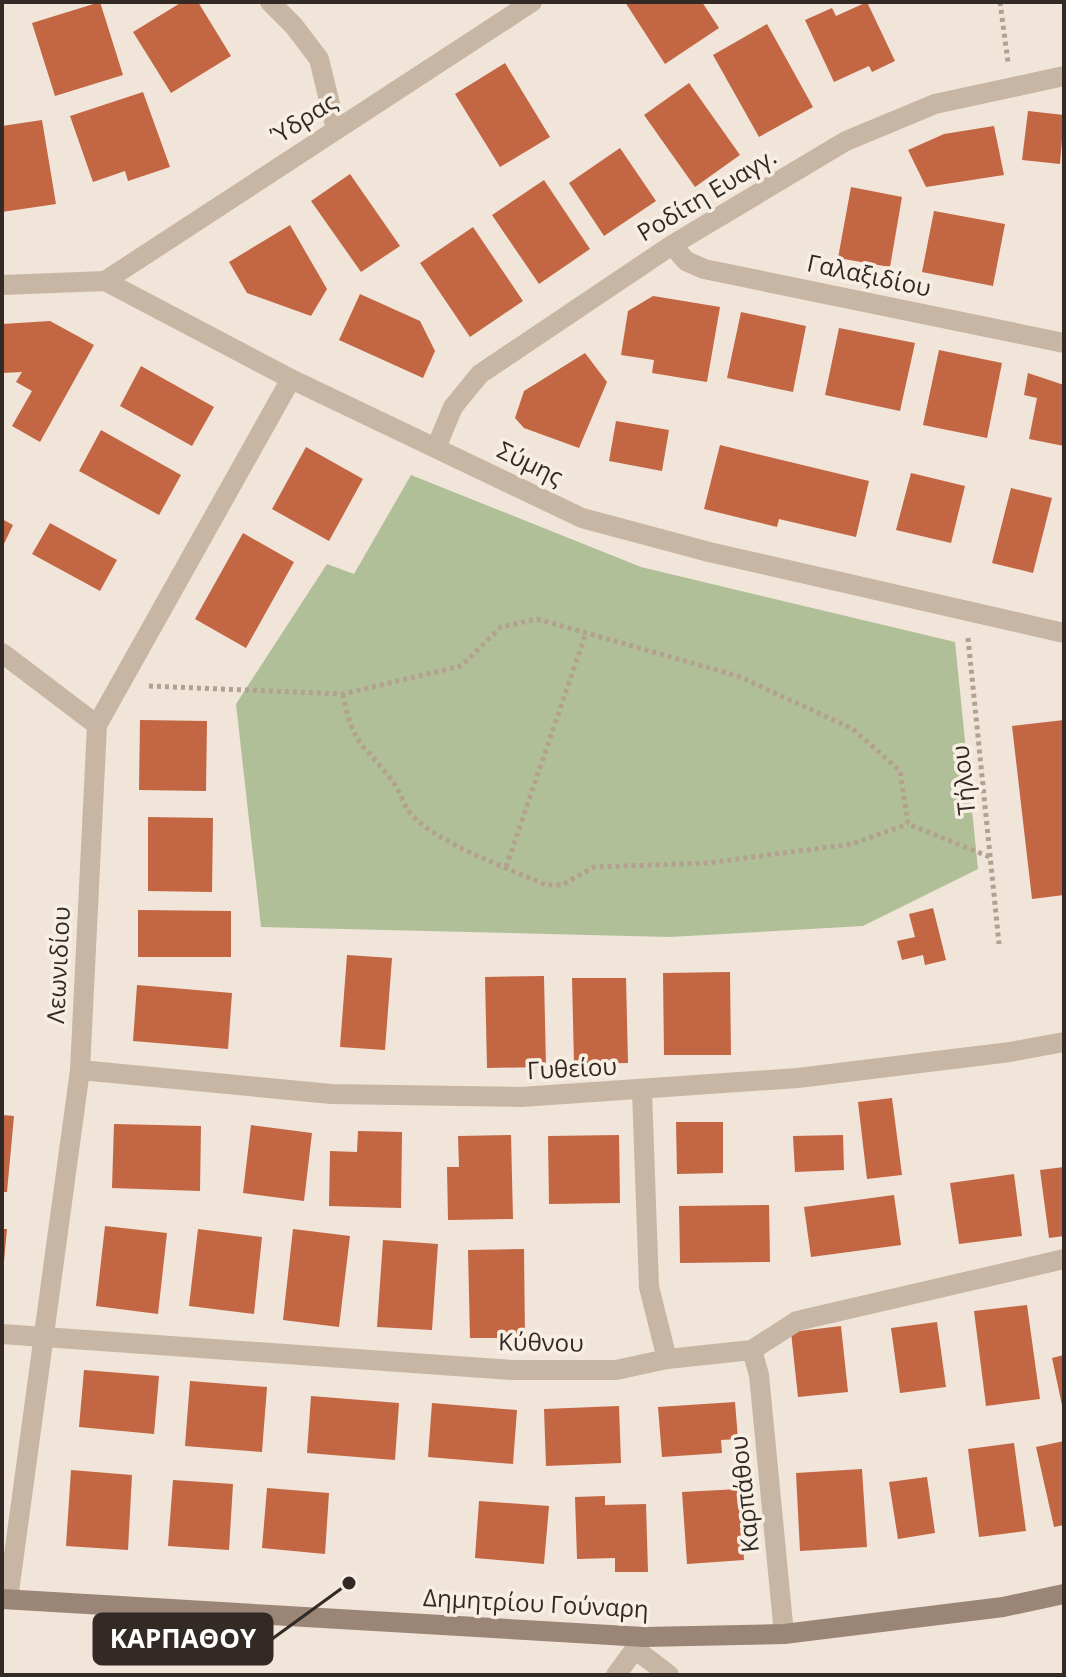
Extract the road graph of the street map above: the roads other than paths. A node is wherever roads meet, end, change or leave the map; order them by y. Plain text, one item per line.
1 (270, 2) edge
2 (532, 2) edge
3 (1064, 76) edge
4 (336, 129) junction
5 (672, 245) junction
6 (105, 281) junction
7 (2, 285) edge
8 (1064, 343) edge
9 (291, 379) junction
10 (436, 448) junction
11 (1064, 633) edge
12 (2, 653) edge
13 (97, 725) junction
14 (1064, 1042) edge
15 (80, 1070) junction
16 (642, 1091) junction
17 (1064, 1259) edge
18 (2, 1334) edge
19 (45, 1337) junction
20 (752, 1350) junction
21 (667, 1359) junction
22 (1064, 1594) edge
23 (5, 1599) edge
24 (784, 1634) junction
25 (640, 1643) junction
26 (616, 1675) edge
27 (669, 1675) edge

1 - 4 street
2 - 4 street, Ύδρας
3 - 5 street, Ροδίτη Ευαγγ.
4 - 6 street, Ύδρας
5 - 8 street, Γαλαξιδίου
5 - 10 street, Ροδίτη Ευαγγ.
6 - 7 street
6 - 9 street, Σύμης
9 - 10 street, Σύμης
9 - 13 street, Λεωνιδίου
10 - 11 street, Σύμης
12 - 13 street
13 - 15 street, Λεωνιδίου
14 - 16 street, Γυθείου
15 - 16 street, Γυθείου
15 - 19 street, Λεωνιδίου
16 - 21 street
17 - 20 street, Κύθνου
18 - 19 street, Κύθνου
19 - 21 street, Κύθνου
19 - 23 street, Λεωνιδίου
20 - 21 street, Κύθνου
20 - 24 street, Καρπάθου
22 - 24 main road, Δημητρίου Γούναρη
23 - 25 main road, Δημητρίου Γούναρη
24 - 25 main road, Δημητρίου Γούναρη
25 - 26 street
25 - 27 street

